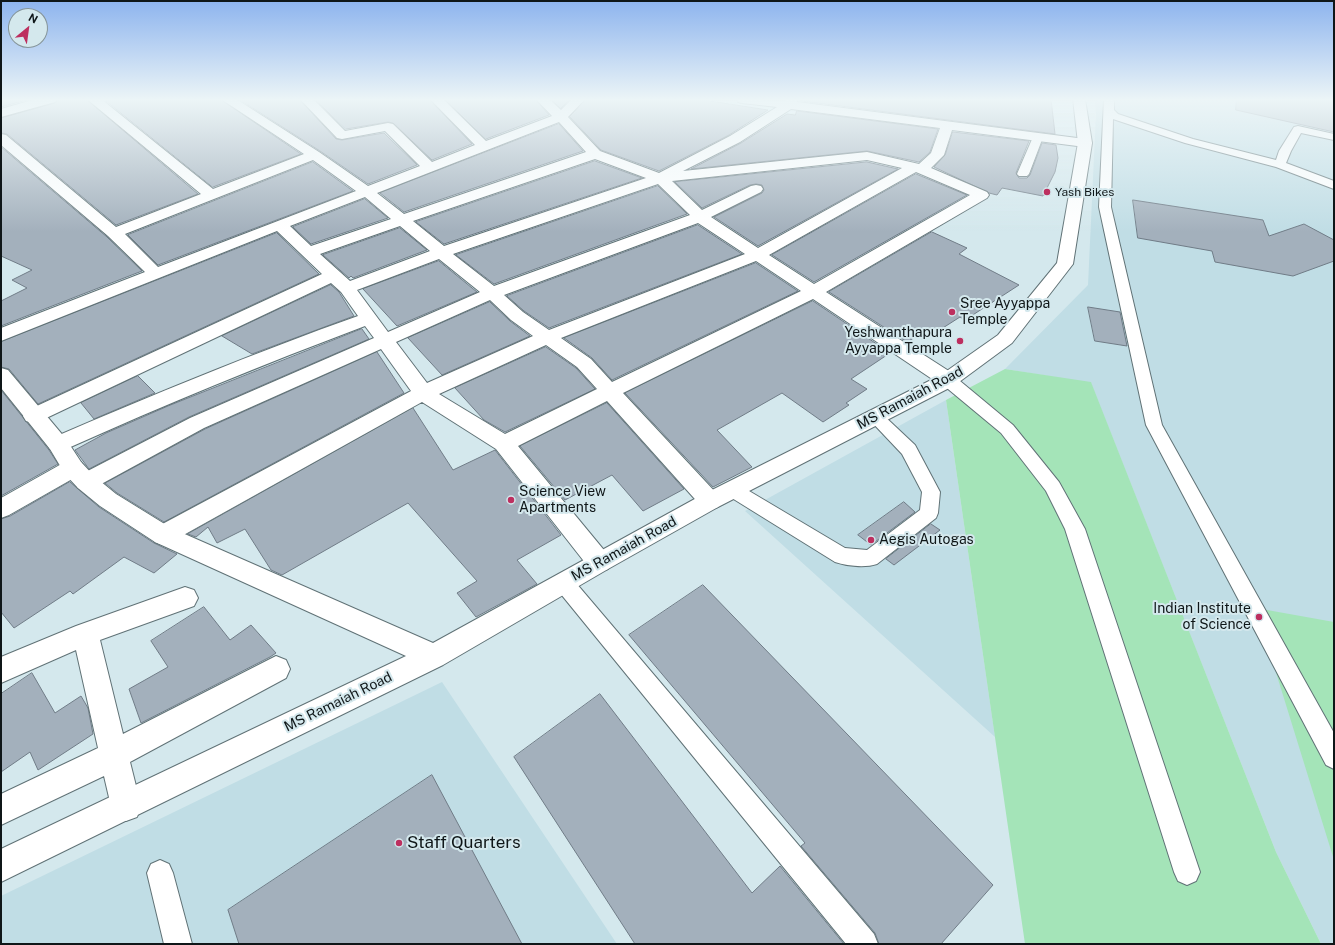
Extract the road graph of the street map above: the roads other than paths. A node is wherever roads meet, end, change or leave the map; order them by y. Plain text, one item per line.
1 (147, 143) edge
2 (296, 143) edge
3 (404, 143) edge
4 (481, 143) edge
5 (495, 143) edge
6 (585, 143) edge
7 (727, 143) edge
8 (941, 143) edge
9 (1036, 143) edge
10 (1085, 143) edge
11 (1108, 143) edge
12 (1197, 143) edge
13 (1290, 143) edge
14 (5, 145) edge
15 (485, 147) junction
16 (595, 154) junction
17 (314, 155) junction
18 (1280, 165) junction
19 (430, 168) junction
20 (918, 168) junction
21 (1023, 174) dead end
22 (660, 178) junction
23 (1334, 185) edge
24 (756, 189) dead end
25 (366, 191) junction
26 (211, 195) junction
27 (700, 217) junction
28 (404, 220) junction
29 (279, 225) junction
30 (114, 233) junction
31 (309, 252) junction
32 (442, 252) junction
33 (758, 255) junction
34 (154, 274) junction
35 (340, 282) junction
36 (492, 292) junction
37 (813, 292) junction
38 (369, 318) junction
39 (1, 335) edge
40 (547, 337) junction
41 (385, 340) junction
42 (1, 375) edge
43 (948, 380) junction
44 (610, 390) junction
45 (423, 393) junction
46 (33, 416) junction
47 (875, 417) junction
48 (58, 444) junction
49 (504, 444) junction
50 (79, 475) junction
51 (733, 490) junction
52 (710, 501) junction
53 (1, 509) edge
54 (163, 535) junction
55 (599, 562) junction
56 (563, 582) junction
57 (185, 598) dead end
58 (86, 634) junction
59 (434, 656) junction
60 (276, 669) dead end
61 (1, 670) edge
62 (114, 755) junction
63 (1334, 758) edge
64 (126, 806) junction
65 (1, 810) edge
66 (1, 866) edge
67 (1187, 872) dead end
68 (160, 873) dead end
69 (178, 944) edge
70 (864, 944) edge

1 - 26 street
2 - 17 street
3 - 19 street
4 - 15 street
5 - 15 street
6 - 16 street
7 - 22 street
8 - 20 street
9 - 21 lane
10 - 43 street, MS Ramaiah Road
11 - 63 lane
12 - 18 lane
13 - 18 lane
14 - 30 street
15 - 19 street
16 - 22 street
16 - 28 street
17 - 25 street
17 - 26 street
18 - 23 lane
19 - 25 street
20 - 22 street
20 - 33 street
20 - 37 street
22 - 27 street
22 - 32 street
24 - 27 street
25 - 28 street
25 - 29 street
26 - 30 street
27 - 33 street
27 - 36 street
28 - 31 street
28 - 32 street
29 - 31 street
29 - 34 street
30 - 34 street
31 - 35 street
32 - 35 street
32 - 36 street
33 - 37 street
33 - 40 street
34 - 39 street
35 - 38 street
35 - 46 street
36 - 40 street
36 - 41 street
37 - 43 street
37 - 44 street
38 - 41 street
38 - 48 street
40 - 44 street
40 - 45 street
41 - 45 street
41 - 50 street
42 - 46 street
43 - 47 street, MS Ramaiah Road
43 - 67 lane
44 - 49 street
44 - 52 street
45 - 49 street
45 - 54 street
46 - 48 street
47 - 51 street, MS Ramaiah Road
47 - 51 lane
48 - 50 street
49 - 55 street
50 - 53 street
50 - 54 street
51 - 52 street, MS Ramaiah Road
52 - 55 street, MS Ramaiah Road
54 - 59 street
55 - 56 street, MS Ramaiah Road
56 - 59 street, MS Ramaiah Road
56 - 70 lane
57 - 58 street
58 - 61 street
58 - 62 street
59 - 64 street, MS Ramaiah Road
60 - 62 street
62 - 64 street
62 - 65 street
64 - 66 street, MS Ramaiah Road
68 - 69 lane

